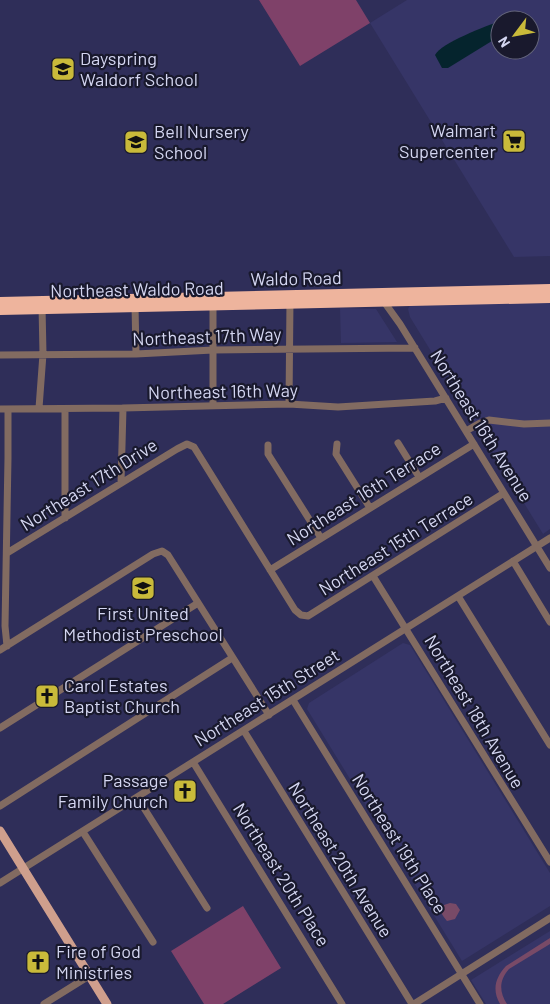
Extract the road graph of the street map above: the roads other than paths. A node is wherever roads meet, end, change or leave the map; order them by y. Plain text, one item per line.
1 (550, 289) edge
2 (381, 296) junction
3 (550, 298) edge
4 (290, 299) junction
5 (213, 301) junction
6 (0, 302) edge
7 (135, 302) junction
8 (42, 304) junction
9 (0, 310) edge
10 (415, 348) junction
11 (213, 350) junction
12 (291, 350) junction
13 (43, 354) junction
14 (136, 354) junction
15 (0, 355) edge
16 (446, 398) junction
17 (289, 404) junction
18 (212, 406) junction
19 (39, 408) junction
20 (123, 408) junction
21 (4, 409) edge
22 (64, 409) junction
23 (550, 424) edge
24 (466, 431) junction
25 (398, 443) dead end
26 (337, 444) dead end
27 (474, 444) junction
28 (268, 446) dead end
29 (419, 477) junction
30 (121, 483) junction
31 (504, 493) junction
32 (370, 508) junction
33 (65, 518) junction
34 (321, 538) junction
35 (550, 538) edge
36 (537, 547) junction
37 (6, 553) junction
38 (513, 561) junction
39 (550, 568) edge
40 (270, 570) junction
41 (373, 576) junction
42 (458, 596) junction
43 (198, 603) junction
44 (550, 622) edge
45 (406, 629) junction
46 (7, 646) junction
47 (0, 650) edge
48 (232, 658) junction
49 (292, 700) junction
50 (268, 715) junction
51 (0, 728) edge
52 (244, 731) junction
53 (550, 745) edge
54 (194, 762) junction
55 (137, 797) junction
56 (0, 806) edge
57 (0, 831) edge
58 (83, 832) junction
59 (550, 862) edge
60 (23, 869) junction
61 (0, 883) edge
62 (207, 908) dead end
63 (550, 918) edge
64 (153, 942) dead end
65 (462, 974) junction
66 (90, 976) junction
67 (44, 1004) edge
68 (107, 1004) edge
69 (342, 1004) edge
70 (413, 1004) edge
71 (480, 1004) edge

1 - 2 highway, Waldo Road
2 - 3 highway, Waldo Road
2 - 4 highway, Waldo Road
2 - 4 highway, Waldo Road
2 - 10 street, Northeast 16th Avenue
4 - 5 highway, Waldo Road
4 - 12 street
5 - 7 highway, Waldo Road
5 - 11 street
6 - 8 highway, Northeast Waldo Road
7 - 8 highway, Waldo Road
7 - 14 street
8 - 9 highway, Northeast Waldo Road
8 - 13 street
10 - 12 street, Northeast 17th Way
10 - 16 street, Northeast 16th Avenue
11 - 12 street, Northeast 17th Way
11 - 14 street, Northeast 17th Way
11 - 18 street
12 - 17 street
13 - 14 street, Northeast 17th Way
13 - 15 street, Northeast 17th Way
13 - 19 street
16 - 17 street, Northeast 16th Way
16 - 24 street, Northeast 16th Avenue
17 - 18 street, Northeast 16th Way
18 - 20 street, Northeast 16th Way
19 - 21 street, Northeast 16th Way
19 - 22 street, Northeast 16th Way
20 - 22 street, Northeast 16th Way
20 - 30 street
21 - 37 street
22 - 33 street
23 - 24 street
24 - 27 street, Northeast 16th Avenue
25 - 29 street
26 - 32 street
27 - 29 street, Northeast 16th Terrace
27 - 31 street, Northeast 16th Avenue
28 - 34 street
29 - 32 street, Northeast 16th Terrace
30 - 33 street, Northeast 17th Drive
30 - 40 street, Northeast 17th Drive
31 - 36 street, Northeast 16th Avenue
31 - 41 street, Northeast 15th Terrace
32 - 34 street, Northeast 16th Terrace
33 - 37 street, Northeast 17th Drive
34 - 40 street, Northeast 16th Terrace
35 - 36 street, Northeast 15th Street
36 - 38 street, Northeast 15th Street
36 - 39 street, Northeast 16th Avenue
37 - 46 street
38 - 42 street, Northeast 15th Street
38 - 44 street
40 - 41 street, Northeast 15th Terrace
41 - 45 street, Northeast 18th Avenue
42 - 45 street, Northeast 15th Street
42 - 53 street
43 - 46 street
43 - 48 street
43 - 51 street
45 - 49 street, Northeast 15th Street
45 - 59 street, Northeast 18th Avenue
46 - 47 street
48 - 50 street
48 - 56 street
49 - 50 street, Northeast 15th Street
49 - 65 street, Northeast 19th Place
50 - 52 street, Northeast 15th Street
52 - 54 street, Northeast 15th Street
52 - 70 street, Northeast 20th Avenue
54 - 55 street, Northeast 15th Street
54 - 69 street, Northeast 20th Place
55 - 58 street, Northeast 15th Street
55 - 62 street
57 - 60 main road
58 - 60 street, Northeast 15th Street
58 - 64 street
60 - 61 street, Northeast 15th Street
60 - 66 main road
63 - 65 street
65 - 70 street
65 - 71 street, Northeast 19th Place
66 - 67 street
66 - 68 main road

